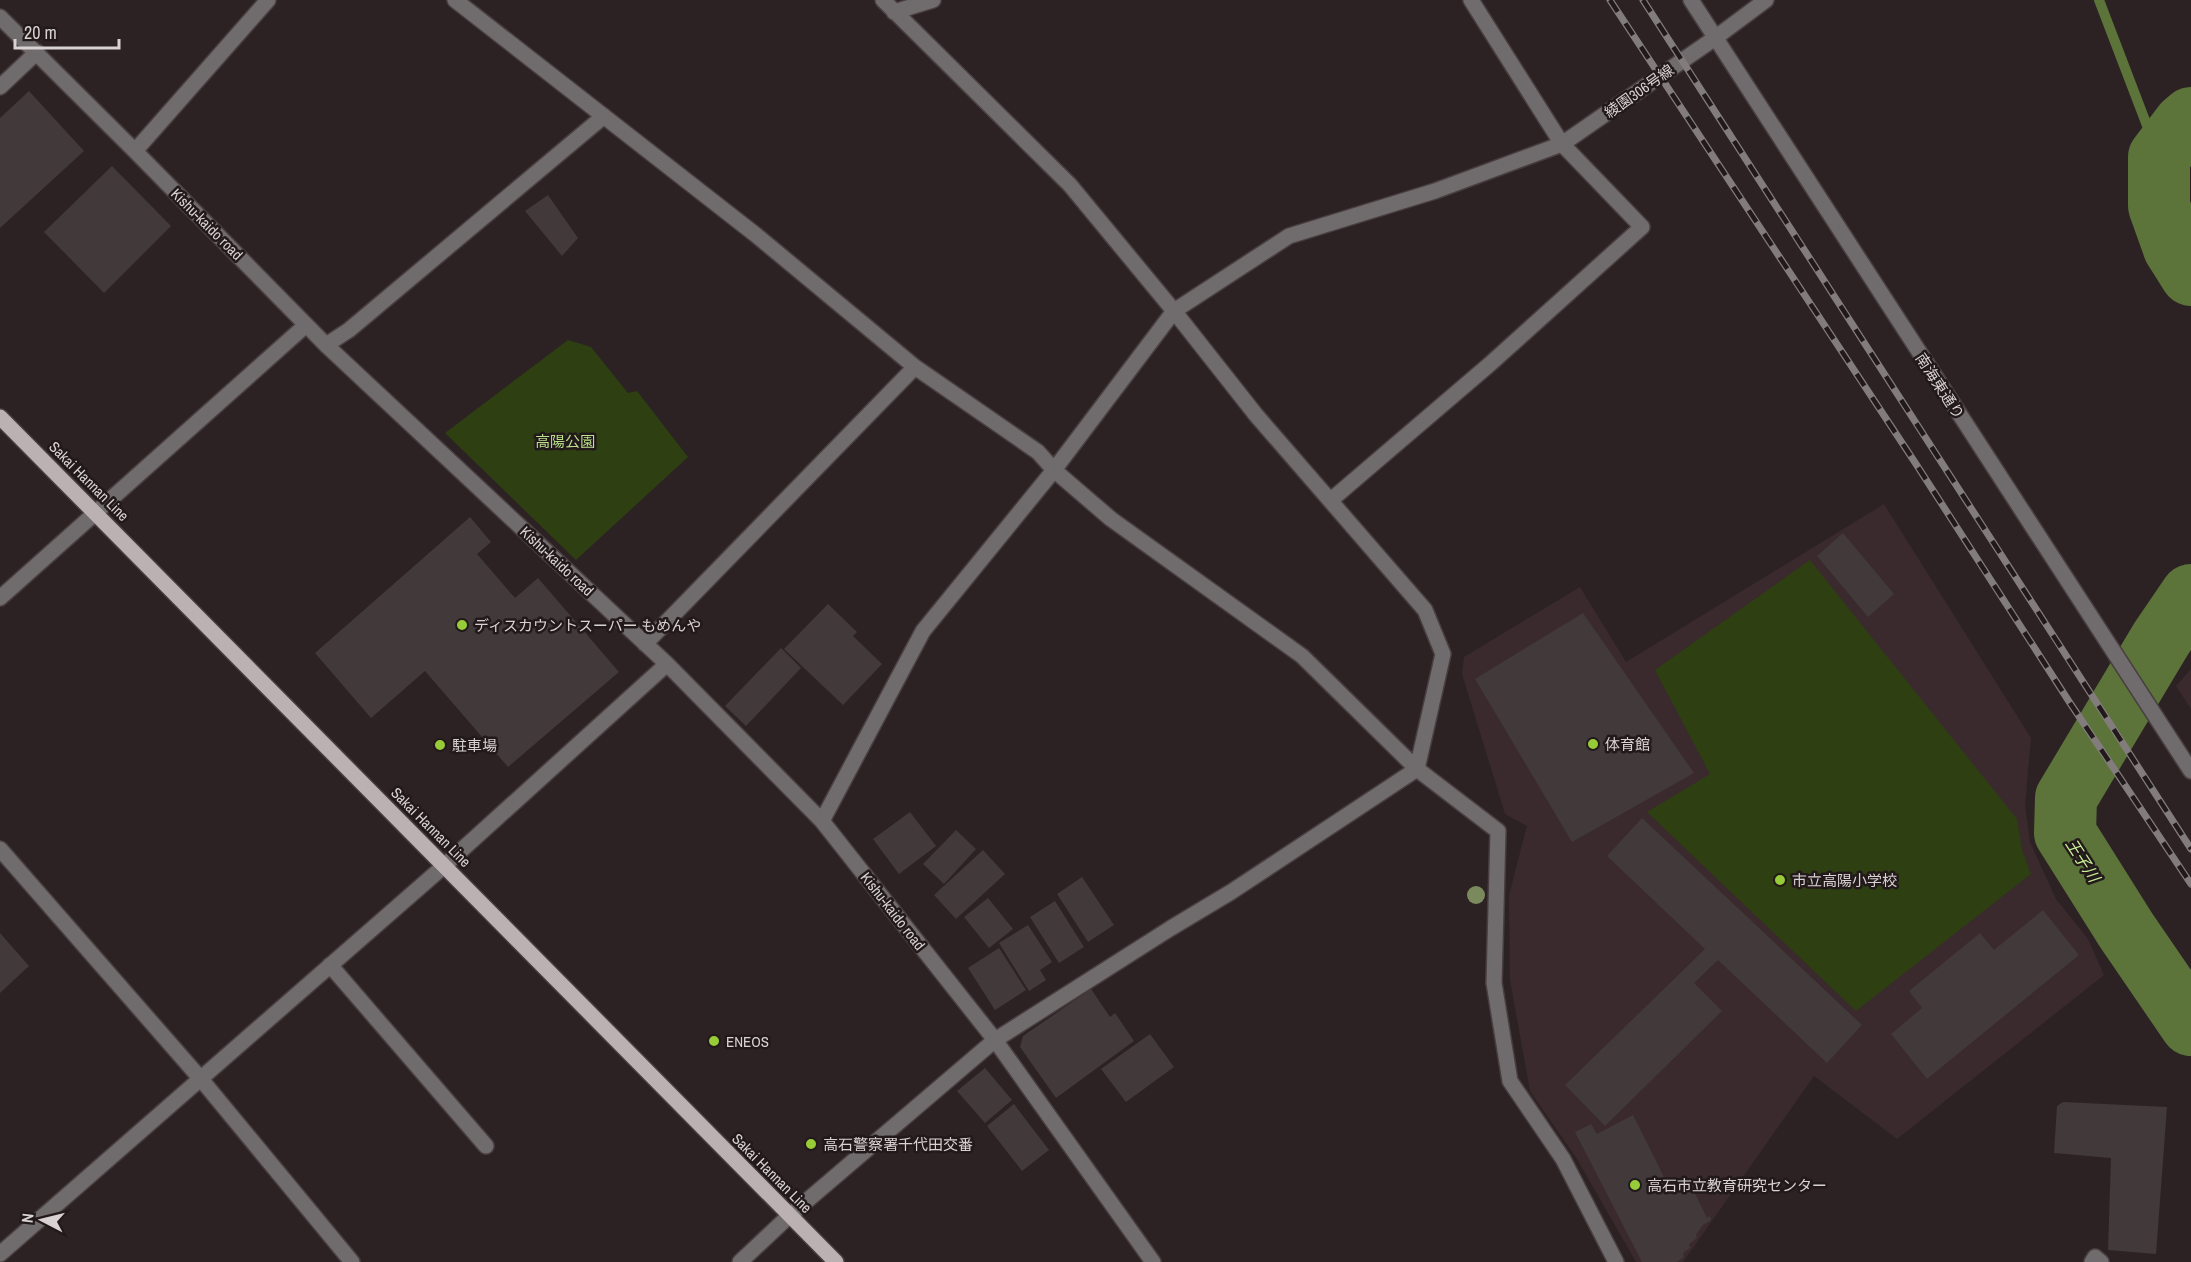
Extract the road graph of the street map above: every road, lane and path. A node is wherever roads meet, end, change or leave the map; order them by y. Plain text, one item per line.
1 (268, 0) edge
2 (455, 0) edge
3 (883, 0) edge
4 (933, 0) edge
5 (1472, 0) edge
6 (1691, 0) edge
7 (1766, 0) edge
8 (894, 12) junction
9 (0, 17) edge
10 (1715, 38) junction
11 (37, 52) junction
12 (0, 87) edge
13 (604, 116) junction
14 (1562, 144) junction
15 (135, 151) junction
16 (1174, 311) junction
17 (306, 326) junction
18 (326, 345) junction
19 (915, 367) junction
20 (0, 417) edge
21 (1054, 470) junction
22 (1331, 500) junction
23 (95, 513) junction
24 (0, 598) edge
25 (645, 644) junction
26 (667, 664) junction
27 (1417, 769) junction
28 (2191, 771) edge
29 (822, 821) junction
30 (0, 849) edge
31 (444, 866) junction
32 (330, 965) junction
33 (995, 1040) junction
34 (200, 1078) junction
35 (486, 1146) dead end
36 (789, 1216) junction
37 (0, 1254) edge
38 (352, 1262) edge
39 (740, 1262) edge
40 (836, 1262) edge
41 (1153, 1262) edge
42 (1616, 1262) edge
43 (2092, 1262) edge
44 (2101, 1262) edge

1 - 15 street
2 - 13 street
3 - 8 street
4 - 8 street
5 - 14 street
6 - 10 street, 南海東通り
7 - 10 street, 綾園306号線
8 - 16 street
9 - 11 street, Kishu-kaido road
10 - 14 street, 綾園306号線
10 - 28 street, 南海東通り
11 - 12 street
11 - 15 street, Kishu-kaido road
13 - 18 street
13 - 19 street
14 - 16 street, 綾園306号線
14 - 22 street
15 - 17 street, Kishu-kaido road
16 - 21 street, 綾園306号線
16 - 22 street
17 - 18 street, Kishu-kaido road
17 - 23 street
18 - 25 street, Kishu-kaido road
19 - 21 street
19 - 25 street
20 - 23 main road, Sakai Hannan Line
21 - 27 street
21 - 29 street, 綾園306号線
22 - 27 street
23 - 24 street
23 - 31 main road, Sakai Hannan Line
25 - 26 street, Kishu-kaido road
26 - 29 street, Kishu-kaido road
26 - 31 street
27 - 33 street
27 - 42 street
29 - 33 street, Kishu-kaido road
30 - 34 street
31 - 32 street
31 - 36 main road, Sakai Hannan Line
32 - 34 street
32 - 35 street
33 - 36 street
33 - 41 street, Kishu-kaido road
34 - 37 street
34 - 38 street
36 - 39 street
36 - 40 main road, Sakai Hannan Line
43 - 44 street

